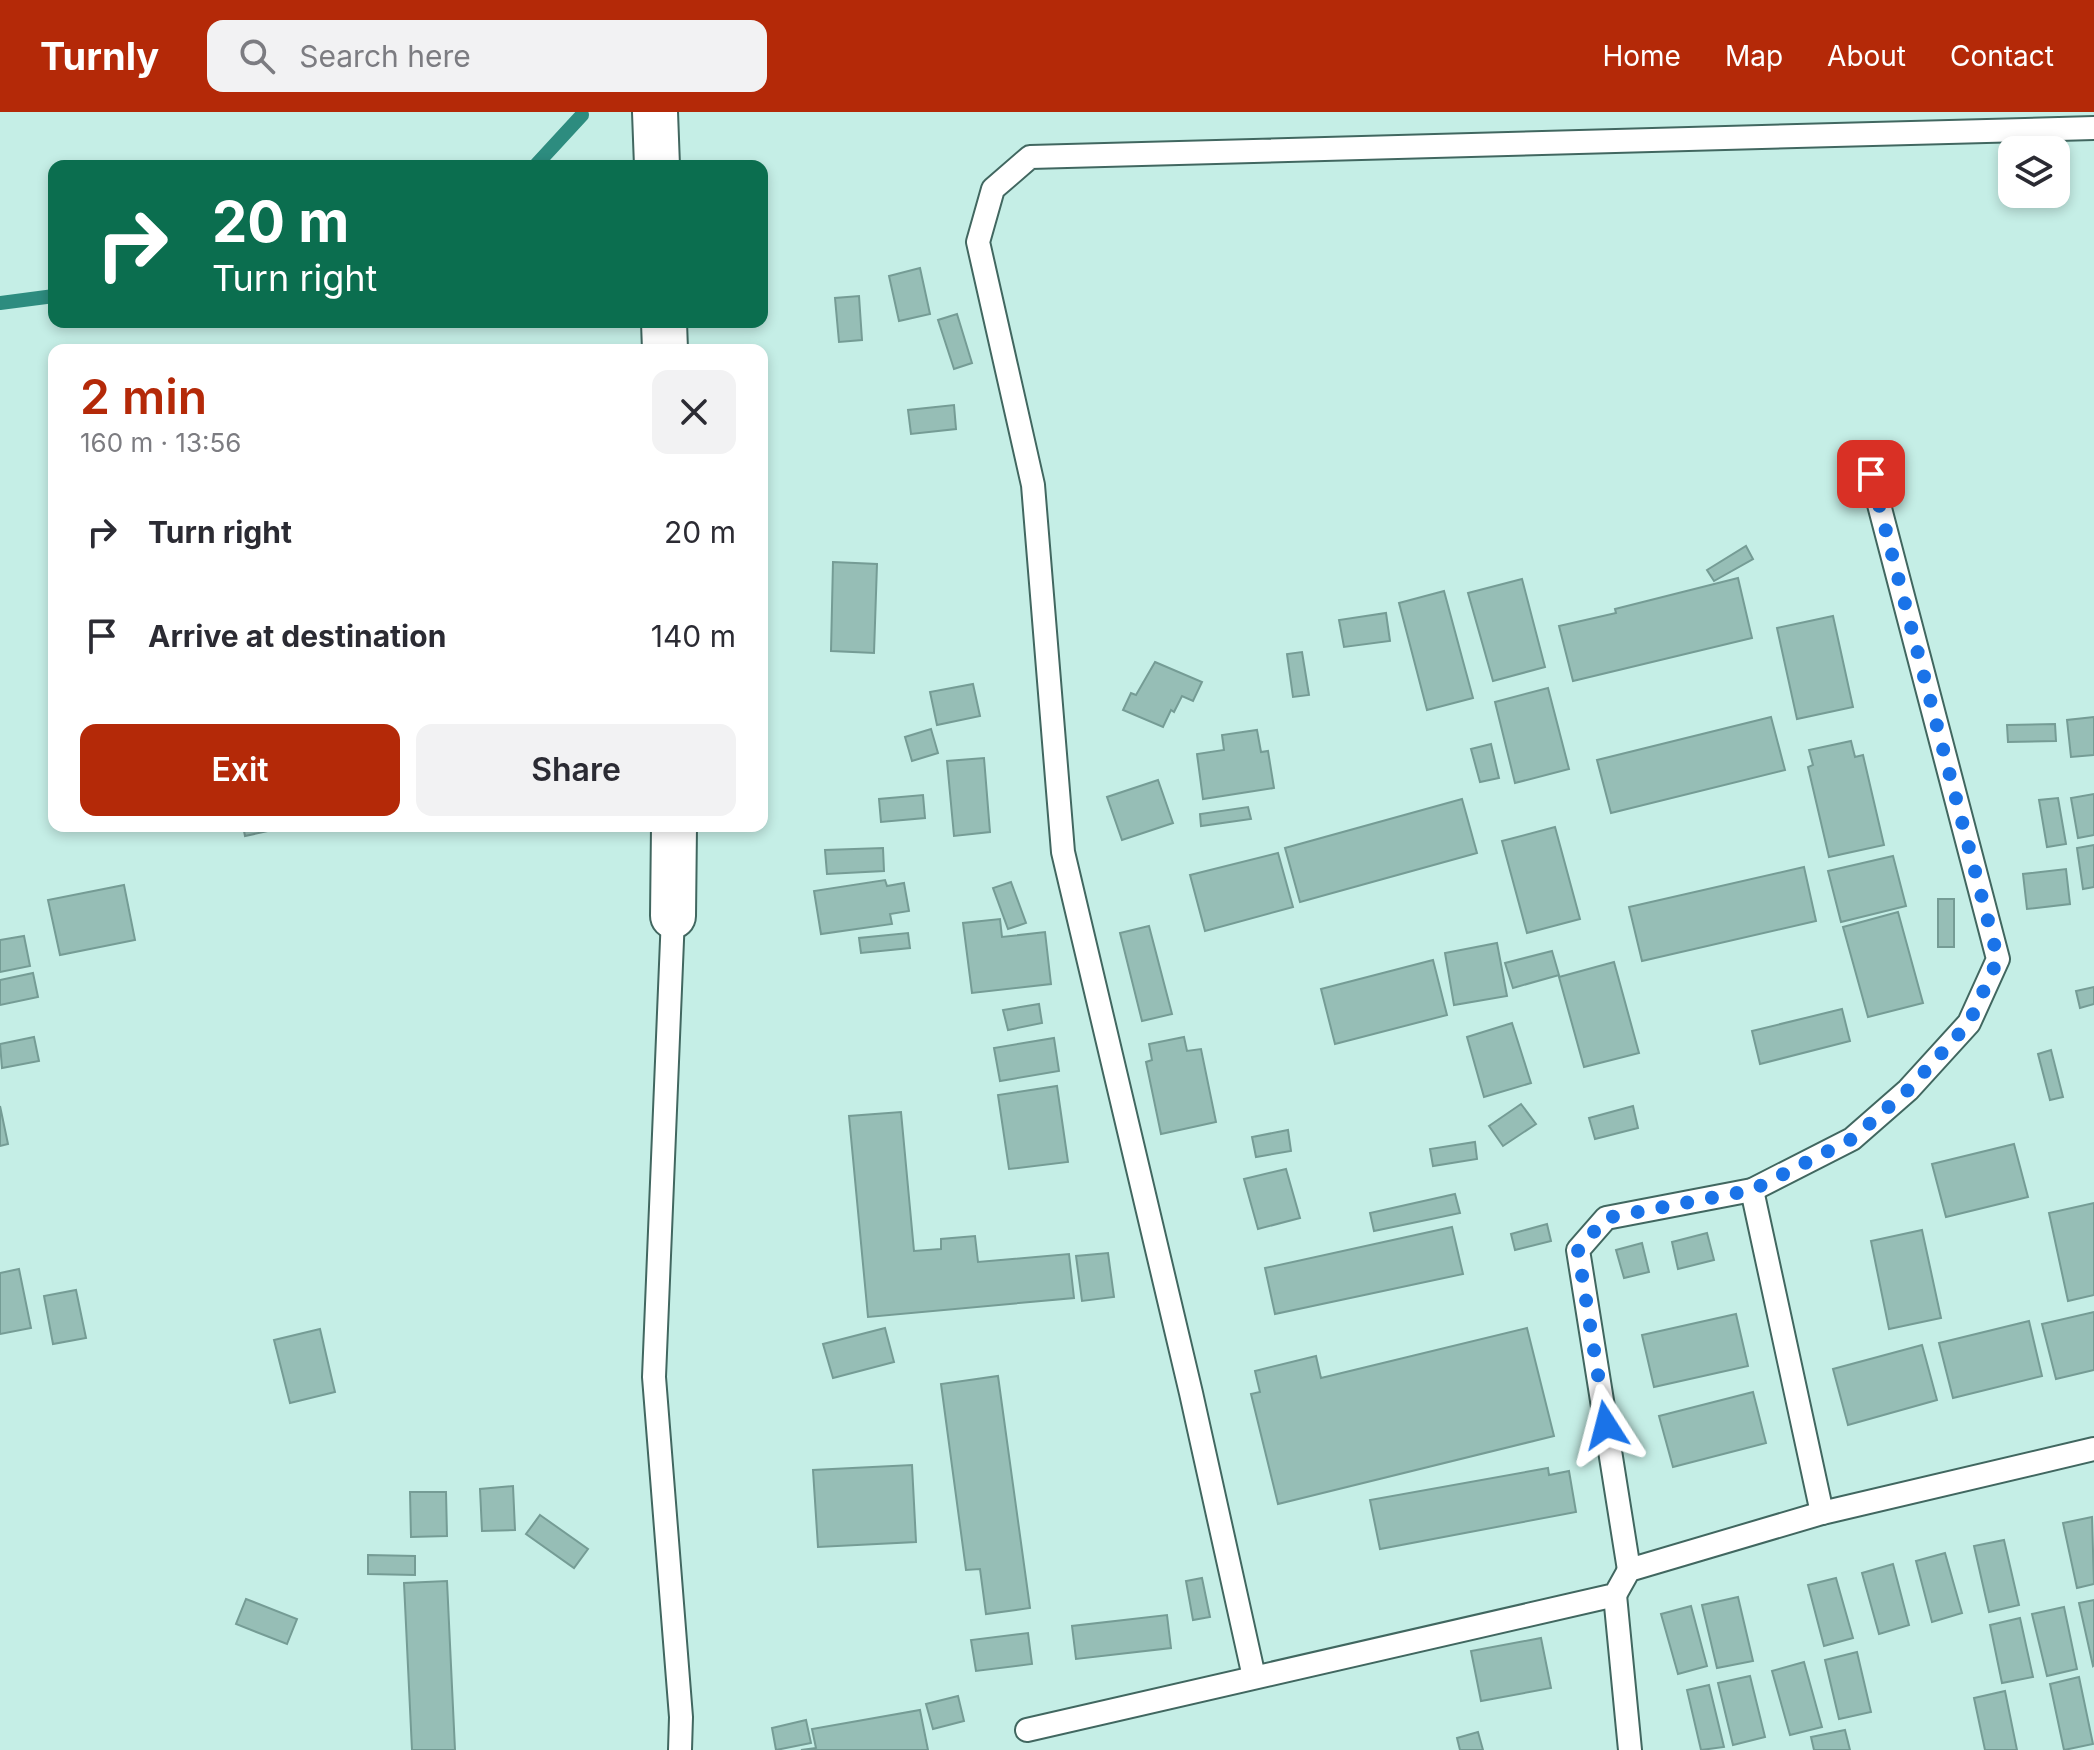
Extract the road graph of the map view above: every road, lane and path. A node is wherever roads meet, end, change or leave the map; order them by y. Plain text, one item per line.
1 (655, 112) edge
2 (2094, 128) edge
3 (657, 160) edge
4 (1871, 474) dead end
5 (674, 832) edge
6 (673, 916) joint
7 (1752, 1190) junction
8 (2094, 1449) edge
9 (1822, 1513) junction
10 (1629, 1570) junction
11 (1615, 1595) junction
12 (1254, 1677) junction
13 (1027, 1730) dead end
14 (680, 1750) edge
15 (1630, 1750) edge

1 - 3 street
2 - 12 lane
4 - 7 lane
5 - 6 street
6 - 14 lane
7 - 9 lane
7 - 10 lane
8 - 9 lane
9 - 10 lane
10 - 11 lane
11 - 12 lane
11 - 15 lane
12 - 13 lane

